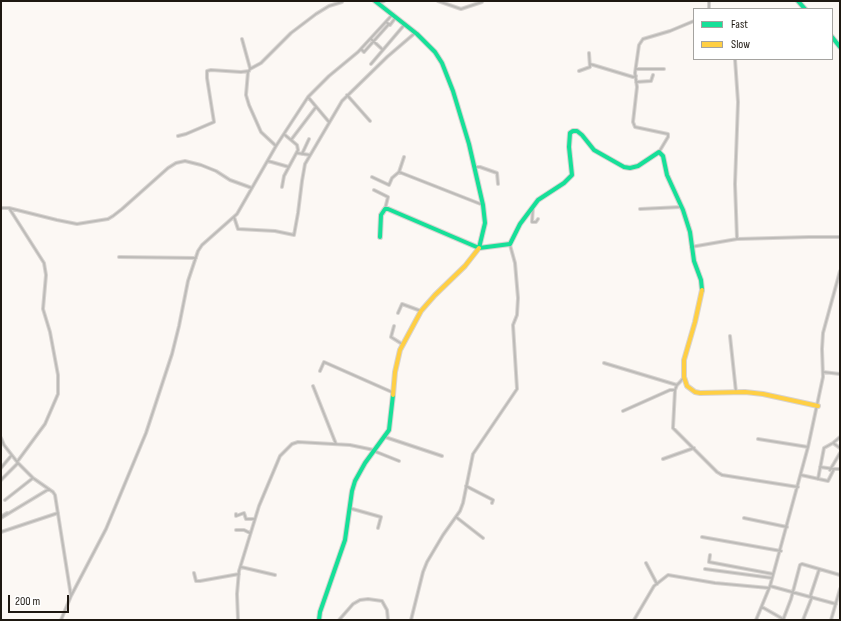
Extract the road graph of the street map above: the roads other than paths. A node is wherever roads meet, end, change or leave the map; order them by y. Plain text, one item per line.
1 (384, 1) edge
2 (438, 1) edge
3 (482, 1) edge
4 (342, 2) edge
5 (376, 2) edge
6 (394, 15) junction
7 (693, 21) edge
8 (386, 22) junction
9 (389, 24) junction
10 (405, 24) junction
11 (416, 33) junction
12 (242, 38) dead end
13 (833, 38) edge
14 (371, 39) junction
15 (374, 42) junction
16 (840, 47) edge
17 (361, 49) junction
18 (383, 50) junction
19 (589, 53) dead end
20 (735, 60) edge
21 (371, 64) dead end
22 (590, 64) junction
23 (635, 69) junction
24 (664, 69) dead end
25 (250, 70) junction
26 (579, 71) dead end
27 (653, 75) dead end
28 (636, 76) junction
29 (636, 82) junction
30 (347, 95) junction
31 (308, 97) junction
32 (316, 107) junction
33 (370, 121) dead end
34 (329, 123) junction
35 (285, 135) junction
36 (178, 136) dead end
37 (309, 139) dead end
38 (291, 140) junction
39 (276, 146) junction
40 (659, 152) junction
41 (297, 153) junction
42 (302, 154) junction
43 (310, 155) junction
44 (404, 157) dead end
45 (268, 161) junction
46 (289, 167) junction
47 (474, 167) junction
48 (399, 172) junction
49 (372, 177) dead end
50 (498, 184) dead end
51 (282, 187) dead end
52 (252, 188) junction
53 (374, 190) dead end
54 (483, 205) junction
55 (532, 206) junction
56 (682, 207) junction
57 (1, 208) edge
58 (9, 208) junction
59 (385, 209) junction
60 (640, 209) dead end
61 (234, 216) junction
62 (538, 218) dead end
63 (380, 237) dead end
64 (840, 237) edge
65 (737, 239) junction
66 (510, 244) junction
67 (691, 247) junction
68 (479, 248) junction
69 (119, 256) dead end
70 (196, 258) junction
71 (840, 271) edge
72 (421, 310) junction
73 (398, 313) dead end
74 (394, 326) dead end
75 (730, 336) dead end
76 (402, 344) junction
77 (604, 363) dead end
78 (320, 371) dead end
79 (823, 372) junction
80 (840, 374) edge
81 (684, 377) junction
82 (677, 385) junction
83 (313, 386) dead end
84 (675, 390) junction
85 (394, 393) junction
86 (736, 393) junction
87 (818, 406) junction
88 (623, 411) dead end
89 (385, 437) junction
90 (840, 437) edge
91 (1, 438) edge
92 (758, 439) dead end
93 (833, 443) junction
94 (336, 444) junction
95 (808, 447) junction
96 (694, 448) junction
97 (840, 448) edge
98 (374, 450) junction
99 (840, 453) edge
100 (12, 456) junction
101 (442, 456) dead end
102 (663, 459) dead end
103 (400, 461) dead end
104 (17, 462) junction
105 (820, 467) junction
106 (1, 468) edge
107 (834, 469) junction
108 (840, 469) edge
109 (830, 470) junction
110 (801, 475) junction
111 (33, 478) junction
112 (818, 479) junction
113 (1, 480) edge
114 (466, 486) junction
115 (798, 487) junction
116 (48, 489) junction
117 (5, 500) dead end
118 (492, 503) dead end
119 (349, 508) junction
120 (58, 513) junction
121 (236, 514) dead end
122 (2, 517) edge
123 (456, 517) junction
124 (744, 518) dead end
125 (254, 519) junction
126 (787, 527) junction
127 (378, 528) dead end
128 (236, 530) dead end
129 (1, 532) edge
130 (250, 533) junction
131 (483, 538) dead end
132 (702, 538) dead end
133 (780, 551) junction
134 (710, 554) dead end
135 (646, 563) dead end
136 (241, 567) junction
137 (705, 569) dead end
138 (819, 570) junction
139 (194, 573) dead end
140 (239, 574) junction
141 (774, 574) junction
142 (275, 575) dead end
143 (840, 575) edge
144 (772, 578) junction
145 (657, 584) junction
146 (770, 587) junction
147 (840, 589) edge
148 (793, 593) junction
149 (71, 596) junction
150 (811, 597) junction
151 (836, 603) junction
152 (840, 603) edge
153 (762, 607) junction
154 (61, 620) edge
155 (238, 620) edge
156 (319, 620) edge
157 (339, 620) edge
158 (388, 620) edge
159 (410, 620) edge
160 (634, 620) edge
161 (756, 620) edge
162 (784, 620) edge
163 (803, 620) edge
164 (831, 620) edge

1 - 5 street
2 - 3 street
4 - 25 street
5 - 6 street
6 - 8 street
6 - 9 street
6 - 10 street
7 - 23 street
8 - 9 street
8 - 14 street
9 - 15 street
10 - 11 street
10 - 18 street
11 - 30 street
11 - 47 street
12 - 25 street
13 - 16 street
14 - 15 street
14 - 17 street
15 - 17 street
15 - 18 street
17 - 31 street
18 - 21 street
19 - 22 street
20 - 65 street
22 - 26 street
22 - 28 street
23 - 24 street
23 - 28 street
25 - 36 street
25 - 39 street
27 - 29 street
28 - 29 street
29 - 40 street
30 - 33 street
30 - 34 street
31 - 32 street
31 - 35 street
32 - 34 street
32 - 38 street
34 - 43 street
35 - 38 street
35 - 39 street
37 - 42 street
38 - 41 street
39 - 45 street
40 - 55 street
40 - 56 street
41 - 42 street
41 - 46 street
42 - 43 street
43 - 61 street
44 - 48 street
45 - 46 street
45 - 52 street
46 - 51 street
47 - 50 street
47 - 54 street
48 - 49 street
48 - 54 street
52 - 58 street
52 - 61 street
53 - 59 street
54 - 68 street
55 - 62 street
55 - 66 street
56 - 60 street
56 - 67 street
57 - 58 street
58 - 104 street
59 - 63 street
59 - 68 street
61 - 70 street
64 - 65 street
65 - 67 street
66 - 68 street
66 - 114 street
67 - 81 street
68 - 72 street
69 - 70 street
70 - 149 street
71 - 79 street
72 - 73 street
72 - 76 street
74 - 76 street
75 - 86 street
76 - 85 street
77 - 82 street
78 - 85 street
79 - 80 street
79 - 87 street
81 - 82 street
81 - 86 street
82 - 84 street
83 - 94 street
84 - 88 street
84 - 96 street
85 - 89 street
86 - 87 street
87 - 95 street
89 - 98 street
89 - 101 street
90 - 93 street
91 - 100 street
92 - 95 street
93 - 97 street
93 - 105 street
94 - 98 street
94 - 125 street
95 - 110 street
96 - 102 street
96 - 115 street
98 - 103 street
98 - 119 street
99 - 109 street
100 - 104 street
100 - 106 street
104 - 111 street
104 - 113 street
105 - 109 street
105 - 112 street
107 - 108 street
107 - 109 street
107 - 112 street
110 - 112 street
110 - 115 street
111 - 116 street
111 - 117 street
114 - 118 street
114 - 123 street
115 - 126 street
116 - 120 street
116 - 122 street
119 - 127 street
119 - 156 street
120 - 129 street
120 - 149 street
121 - 125 street
123 - 131 street
123 - 159 street
124 - 126 street
125 - 130 street
126 - 133 street
128 - 130 street
130 - 136 street
132 - 133 street
133 - 141 street
134 - 141 street
135 - 145 street
136 - 140 street
136 - 142 street
137 - 144 street
138 - 143 street
138 - 148 street
138 - 150 street
139 - 140 street
140 - 155 street
141 - 144 street
144 - 146 street
145 - 146 street
145 - 160 street
146 - 148 street
146 - 153 street
147 - 151 street
148 - 150 street
148 - 162 street
149 - 154 street
150 - 151 street
150 - 163 street
151 - 152 street
151 - 164 street
153 - 161 street
153 - 162 street
157 - 158 street

